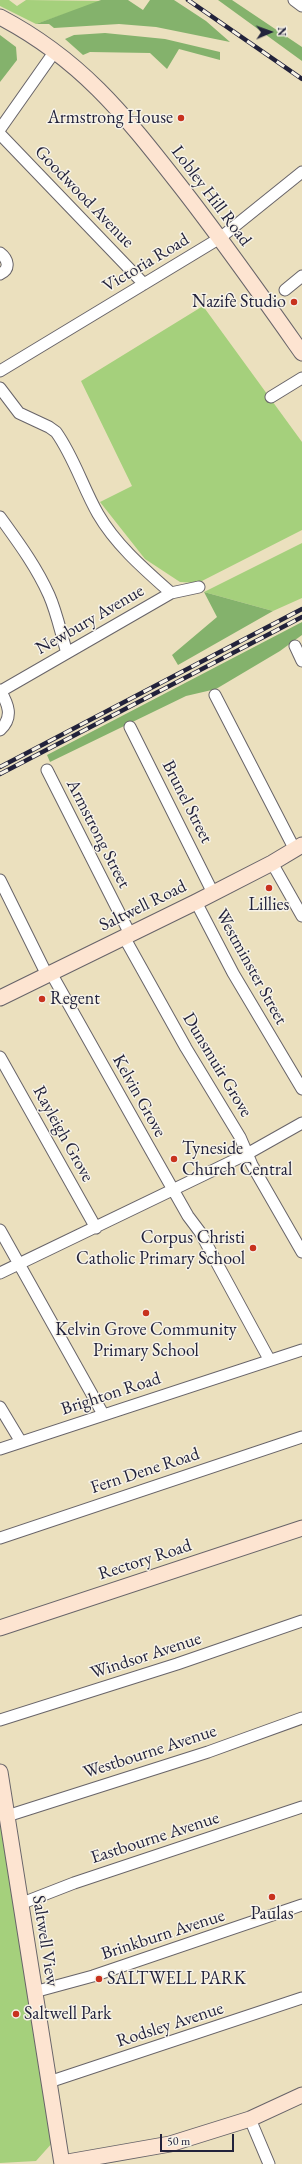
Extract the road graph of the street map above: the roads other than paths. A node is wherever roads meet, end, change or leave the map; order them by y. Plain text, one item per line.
1 (294, 0) edge
2 (302, 6) edge
3 (0, 17) edge
4 (55, 51) junction
5 (0, 129) edge
6 (0, 134) edge
7 (302, 172) edge
8 (220, 238) junction
9 (0, 253) edge
10 (0, 274) edge
11 (302, 276) edge
12 (144, 284) junction
13 (285, 290) dead end
14 (302, 353) edge
15 (0, 371) edge
16 (302, 378) edge
17 (0, 388) edge
18 (271, 397) dead end
19 (0, 517) edge
20 (199, 587) dead end
21 (171, 593) junction
22 (295, 646) dead end
23 (67, 653) junction
24 (302, 661) edge
25 (0, 690) edge
26 (215, 695) dead end
27 (130, 727) dead end
28 (0, 730) edge
29 (46, 770) dead end
30 (298, 848) edge
31 (272, 863) junction
32 (0, 880) edge
33 (213, 893) junction
34 (196, 902) junction
35 (302, 916) edge
36 (127, 936) junction
37 (49, 974) junction
38 (0, 998) edge
39 (0, 1057) edge
40 (302, 1089) edge
41 (302, 1123) edge
42 (247, 1154) junction
43 (173, 1190) junction
44 (96, 1228) junction
45 (0, 1230) edge
46 (302, 1252) edge
47 (20, 1266) junction
48 (0, 1273) edge
49 (302, 1350) edge
50 (269, 1359) junction
51 (0, 1406) edge
52 (103, 1414) junction
53 (302, 1437) edge
54 (21, 1442) junction
55 (0, 1448) edge
56 (302, 1528) edge
57 (0, 1538) edge
58 (302, 1621) edge
59 (0, 1628) edge
60 (302, 1718) edge
61 (0, 1720) edge
62 (0, 1772) edge
63 (302, 1808) edge
64 (7, 1816) junction
65 (20, 1904) junction
66 (302, 1905) edge
67 (34, 1992) junction
68 (302, 1998) edge
69 (49, 2082) junction
70 (302, 2095) edge
71 (250, 2119) junction
72 (59, 2164) edge
73 (269, 2164) edge

1 - 2 street
3 - 4 street, Lobley Hill Road
4 - 5 street
4 - 8 street, Lobley Hill Road
6 - 12 street, Goodwood Avenue
7 - 8 street, Victoria Road
8 - 12 street, Victoria Road
8 - 14 street, Lobley Hill Road
9 - 10 street
11 - 13 street
12 - 15 street, Victoria Road
16 - 18 street
17 - 21 street
19 - 23 street
20 - 21 street, Newbury Avenue
21 - 23 street, Newbury Avenue
22 - 24 street
23 - 25 street, Newbury Avenue
25 - 28 street
26 - 30 street
27 - 33 street, Brunel Street
29 - 36 street, Armstrong Street
30 - 31 street, Saltwell Road
31 - 33 street, Saltwell Road
31 - 35 street
32 - 37 street, Kelvin Grove
33 - 34 street, Saltwell Road
34 - 36 street, Saltwell Road
34 - 40 street, Westminster Street
36 - 37 street, Saltwell Road
36 - 42 street, Dunsmuir Grove
37 - 38 street, Saltwell Road
37 - 43 street, Kelvin Grove
39 - 44 street, Rayleigh Grove
41 - 42 street
42 - 43 street
42 - 46 street, Dunsmuir Grove
43 - 44 street
43 - 50 street, Kelvin Grove
44 - 47 street
45 - 47 street
47 - 48 street
47 - 52 street
49 - 50 street, Brighton Road
50 - 52 street, Brighton Road
51 - 54 street
52 - 54 street, Brighton Road
53 - 57 street, Fern Dene Road
54 - 55 street, Brighton Road
56 - 59 street, Rectory Road
58 - 61 street, Windsor Avenue
60 - 64 street, Westbourne Avenue
62 - 64 street, Saltwell View
63 - 65 street, Eastbourne Avenue
64 - 65 street, Saltwell View
65 - 67 street, Saltwell View
66 - 67 street, Brinkburn Avenue
67 - 69 street, Saltwell View
68 - 69 street, Rodsley Avenue
69 - 72 street, Saltwell View
70 - 71 street
71 - 72 street
71 - 73 street

